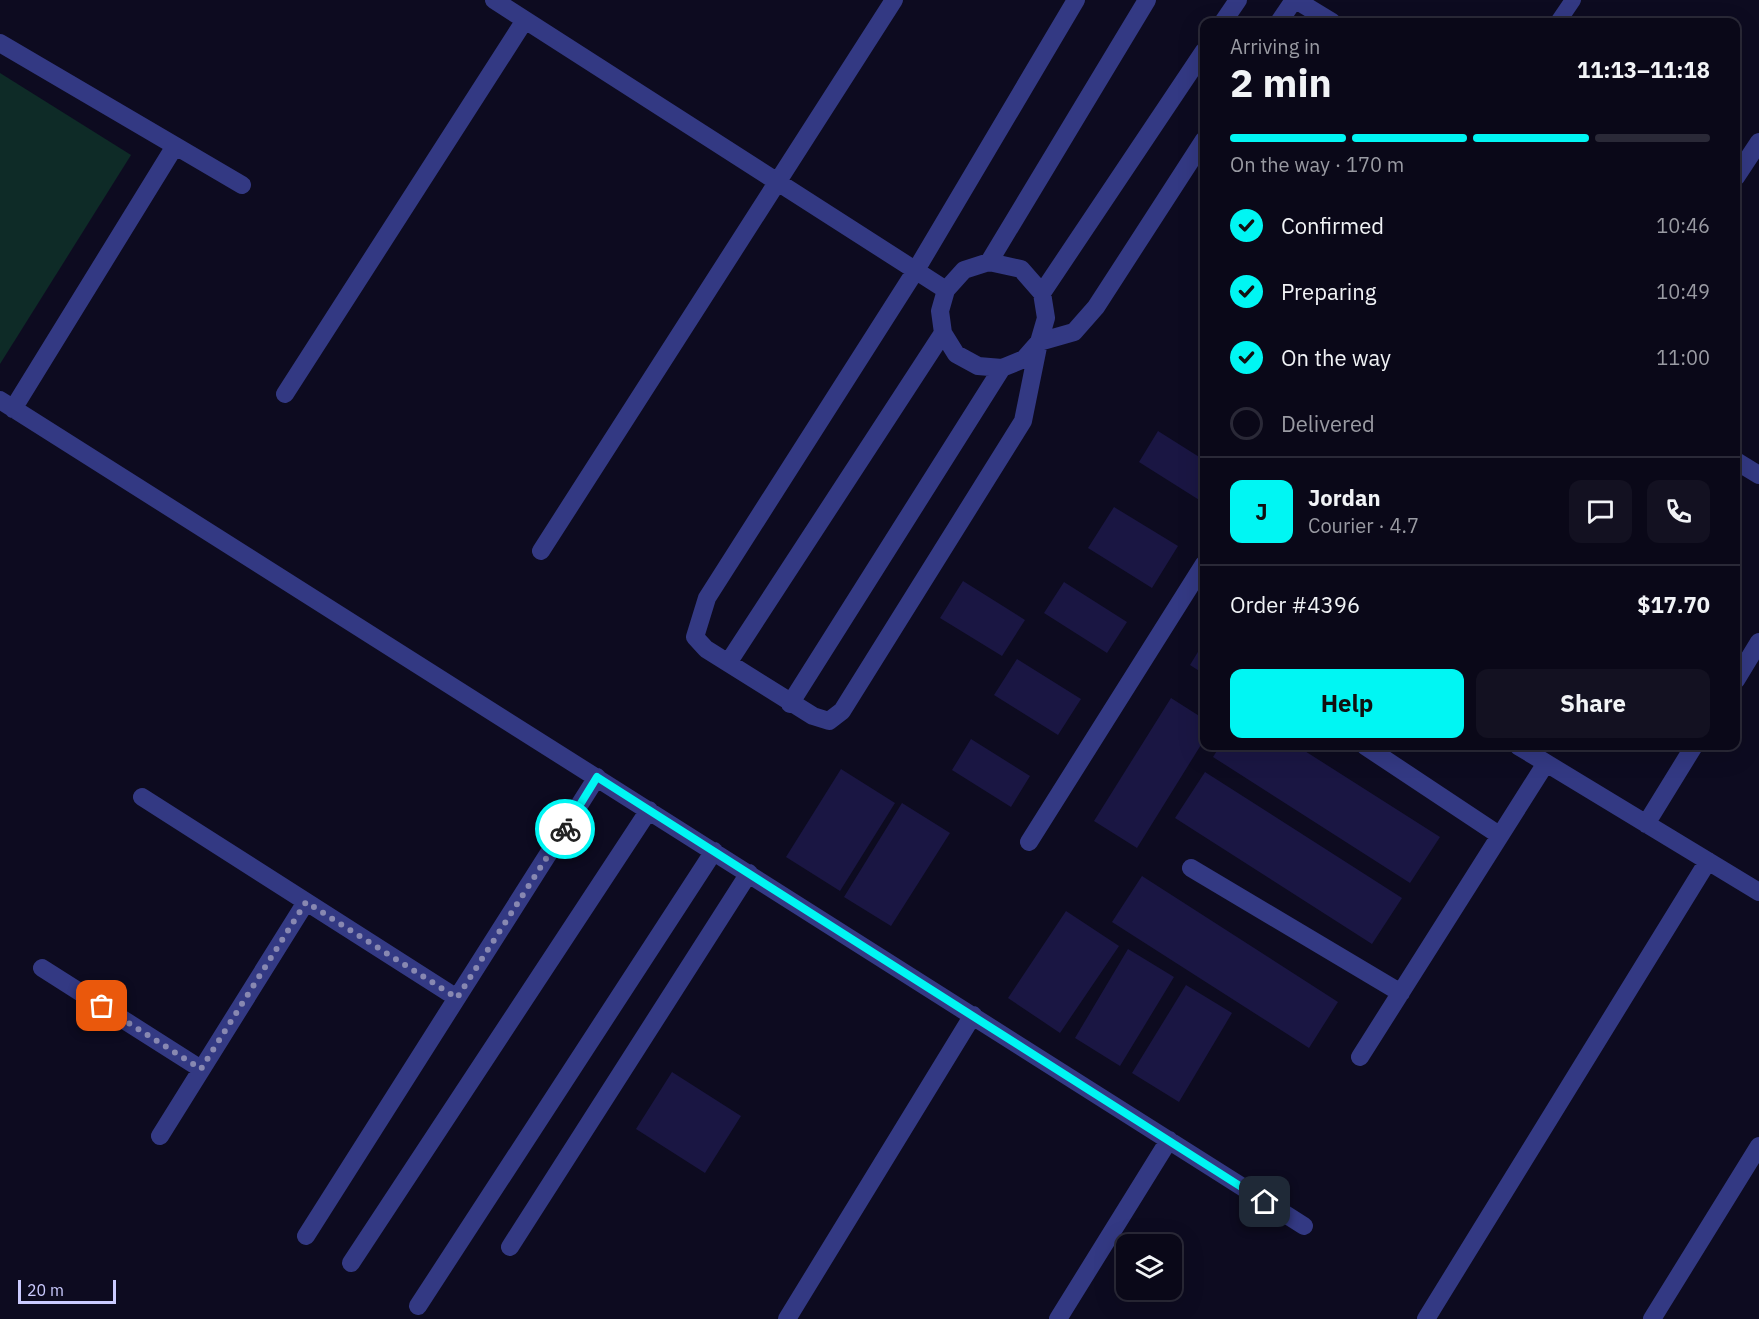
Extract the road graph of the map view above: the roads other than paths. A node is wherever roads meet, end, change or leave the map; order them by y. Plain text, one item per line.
1 (494, 0) edge
2 (894, 0) edge
3 (1076, 0) edge
4 (1147, 0) edge
5 (1238, 0) edge
6 (1295, 0) edge
7 (1573, 0) edge
8 (1226, 18) edge
9 (1282, 18) edge
10 (1325, 18) edge
11 (1561, 18) edge
12 (525, 20) junction
13 (0, 44) edge
14 (1200, 57) edge
15 (1759, 142) edge
16 (175, 146) junction
17 (1200, 151) edge
18 (1740, 171) edge
19 (778, 180) junction
20 (242, 185) dead end
21 (989, 262) junction
22 (916, 270) junction
23 (946, 290) junction
24 (1042, 294) junction
25 (943, 333) junction
26 (1039, 342) junction
27 (1002, 368) junction
28 (285, 394) dead end
29 (7, 405) edge
30 (1740, 463) edge
31 (1759, 475) edge
32 (541, 550) dead end
33 (1200, 570) edge
34 (1759, 642) edge
35 (728, 663) junction
36 (1740, 673) edge
37 (790, 704) junction
38 (1378, 750) edge
39 (1525, 750) edge
40 (1692, 750) edge
41 (1546, 763) junction
42 (597, 777) junction
43 (142, 797) dead end
44 (648, 810) junction
45 (1646, 824) junction
46 (1499, 835) junction
47 (1029, 842) dead end
48 (714, 851) junction
49 (1708, 861) junction
50 (1191, 868) dead end
51 (749, 873) junction
52 (1759, 892) edge
53 (306, 902) junction
54 (42, 968) dead end
55 (1401, 993) junction
56 (457, 998) junction
57 (973, 1015) junction
58 (1360, 1057) dead end
59 (201, 1069) junction
60 (160, 1136) dead end
61 (1169, 1140) junction
62 (1759, 1146) edge
63 (1304, 1226) dead end
64 (306, 1236) dead end
65 (510, 1247) dead end
66 (351, 1263) dead end
67 (418, 1306) dead end
68 (787, 1319) edge
69 (1058, 1319) edge
70 (1426, 1319) edge
71 (1652, 1319) edge

1 - 12 street
2 - 19 street
3 - 22 street
4 - 21 street
5 - 8 street
6 - 9 street
6 - 10 street
7 - 11 lane
12 - 19 street
12 - 28 street
13 - 16 street
14 - 24 street
15 - 18 street
16 - 20 street
16 - 29 street
17 - 26 street
19 - 22 street
19 - 32 street
21 - 23 street
21 - 24 street
22 - 23 street
22 - 35 street
23 - 25 street
24 - 26 street
25 - 27 street
25 - 35 street
26 - 27 street
26 - 37 street
27 - 37 street
29 - 42 street
30 - 31 street
33 - 47 street
34 - 36 street
35 - 37 street
38 - 46 street
39 - 41 street
40 - 45 street
41 - 45 street
41 - 46 street
42 - 44 street
42 - 56 street
43 - 53 street
44 - 48 street
44 - 66 street
45 - 49 street
46 - 55 street
48 - 51 street
48 - 67 street
49 - 52 street
49 - 70 street
50 - 55 street
51 - 57 street
51 - 65 street
53 - 56 street
53 - 59 street
54 - 59 street
55 - 58 street
56 - 64 street
57 - 61 street
57 - 68 street
59 - 60 street
61 - 63 street
61 - 69 street
62 - 71 street

